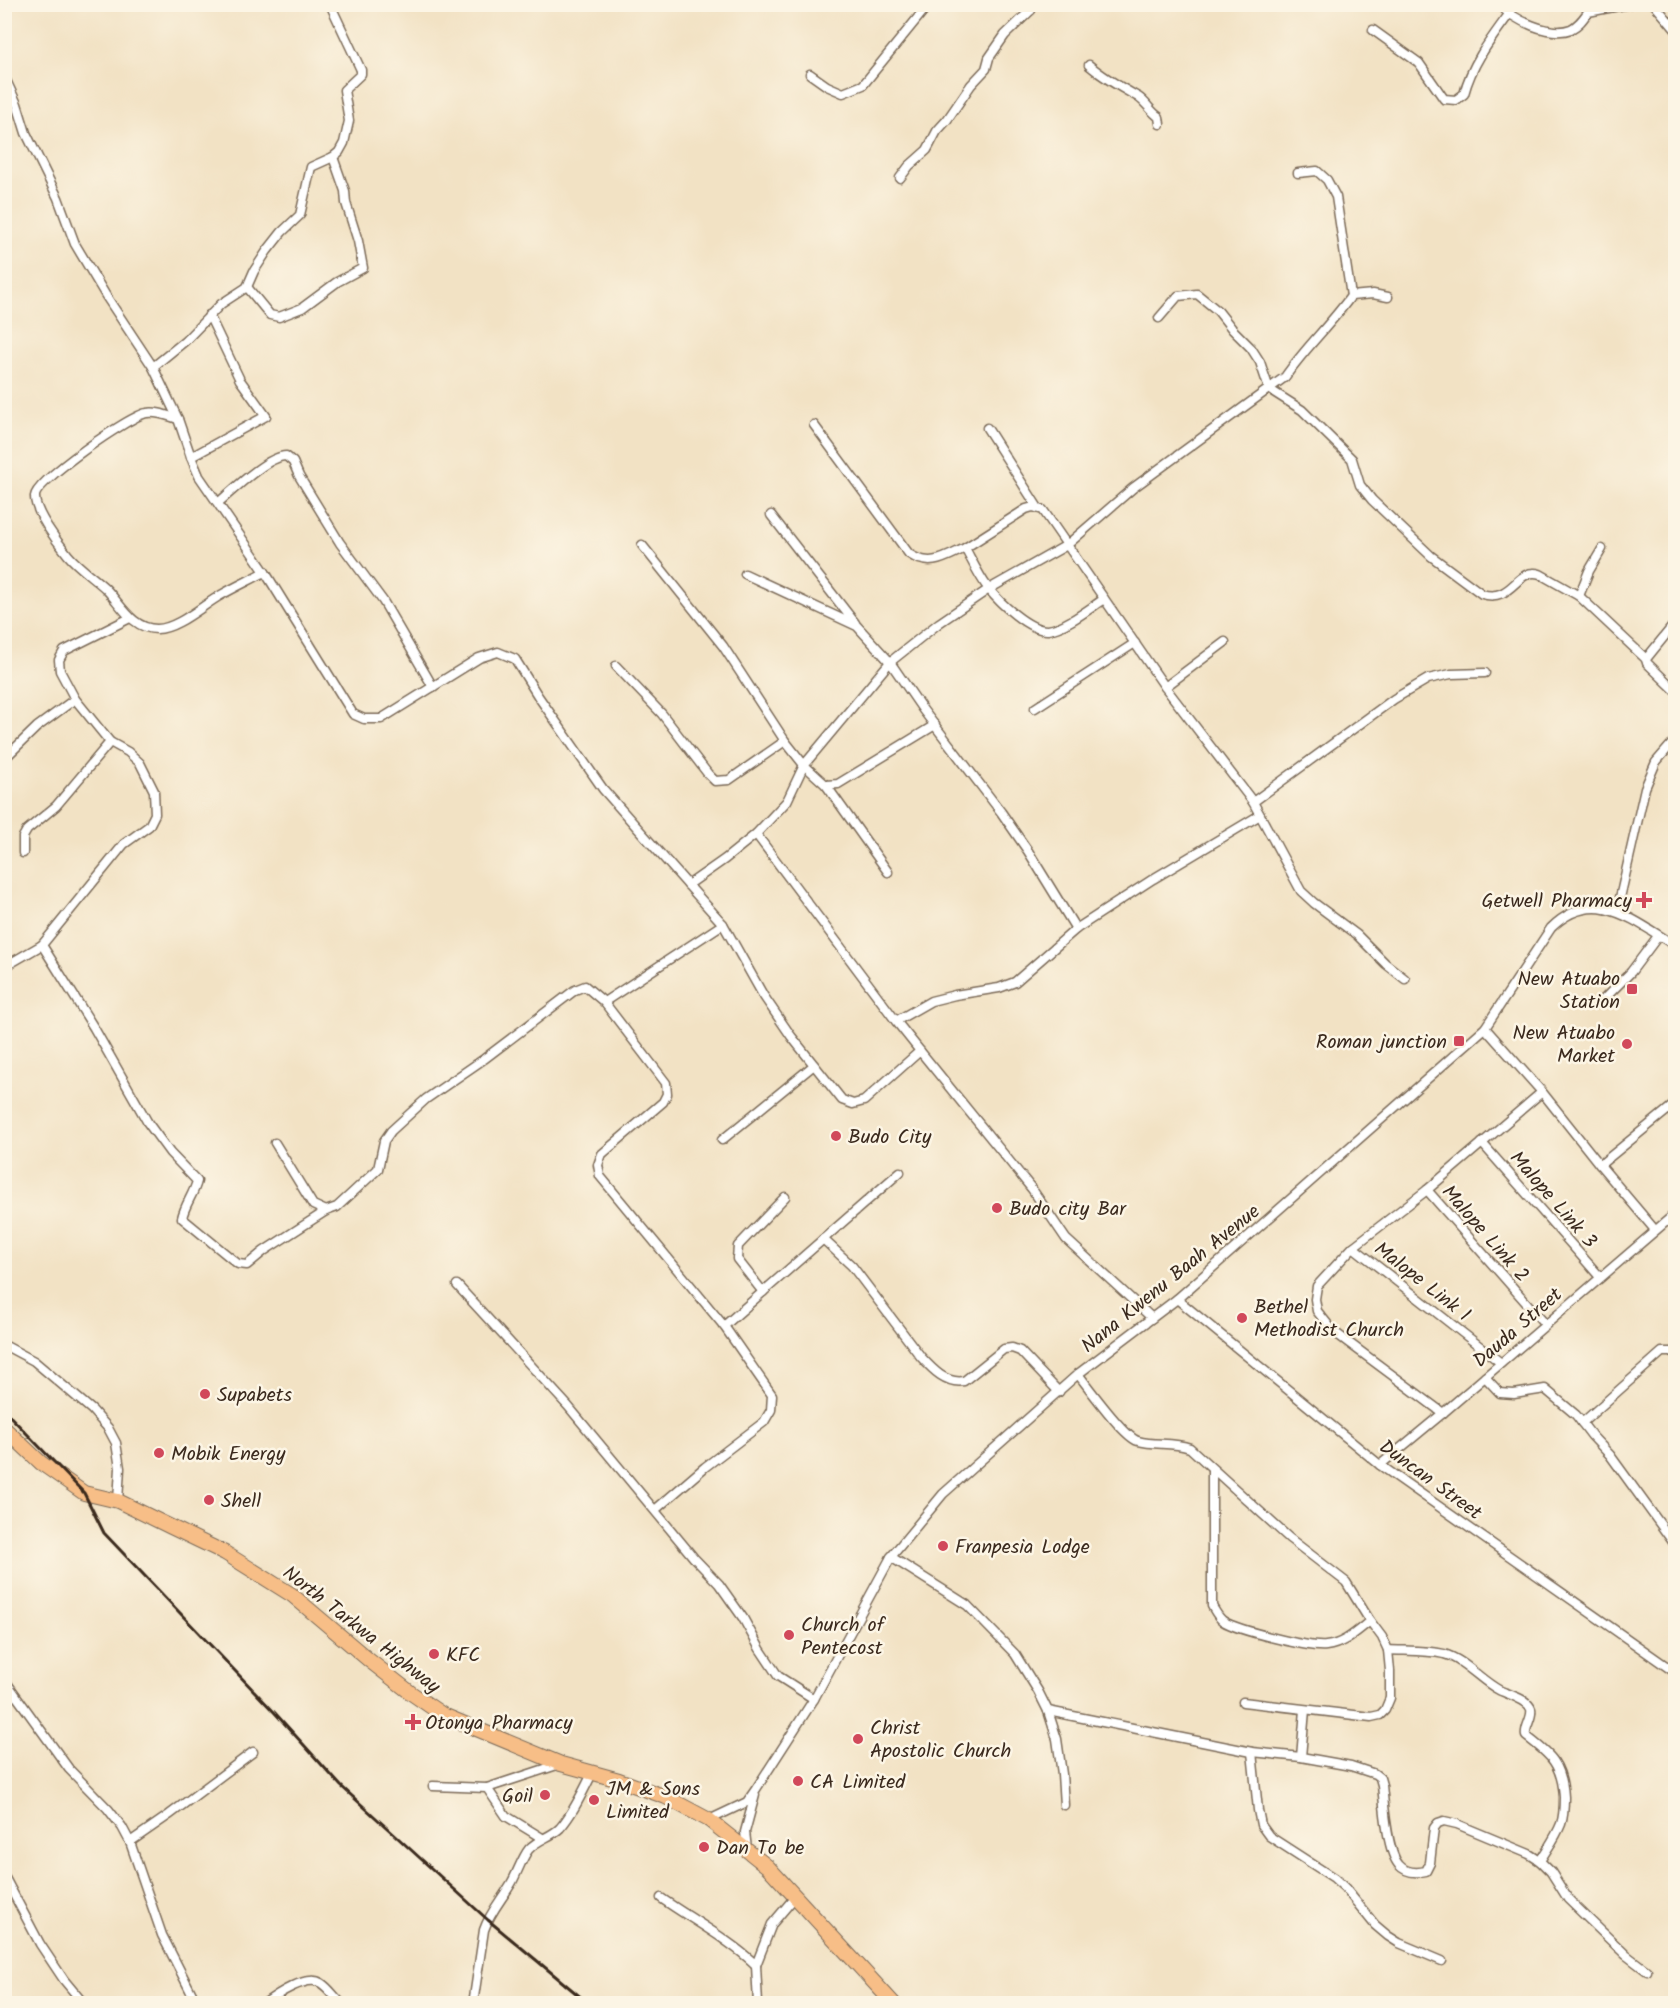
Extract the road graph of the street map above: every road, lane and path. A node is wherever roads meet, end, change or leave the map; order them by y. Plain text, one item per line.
1 (330, 4) edge
2 (929, 4) edge
3 (1015, 4) edge
4 (1499, 4) edge
5 (1629, 4) edge
6 (1654, 4) edge
7 (1587, 8) edge
8 (1510, 14) junction
9 (1373, 30) dead end
10 (1676, 30) edge
11 (1089, 65) dead end
12 (810, 74) dead end
13 (4, 76) edge
14 (1160, 124) dead end
15 (333, 157) junction
16 (1298, 173) dead end
17 (900, 178) dead end
18 (247, 287) junction
19 (1351, 296) junction
20 (1388, 297) dead end
21 (209, 315) junction
22 (1159, 318) dead end
23 (153, 367) junction
24 (1269, 389) junction
25 (178, 419) junction
26 (814, 425) dead end
27 (987, 428) dead end
28 (191, 457) junction
29 (218, 503) junction
30 (1038, 508) junction
31 (771, 515) dead end
32 (642, 545) dead end
33 (1067, 545) junction
34 (965, 548) junction
35 (1602, 549) dead end
36 (265, 572) junction
37 (745, 574) dead end
38 (989, 589) junction
39 (1579, 597) junction
40 (1104, 599) junction
41 (129, 618) junction
42 (1676, 622) edge
43 (857, 626) junction
44 (1225, 642) dead end
45 (1135, 643) junction
46 (1646, 659) junction
47 (890, 662) junction
48 (616, 666) dead end
49 (1485, 673) dead end
50 (433, 687) junction
51 (1165, 687) junction
52 (1676, 691) edge
53 (75, 699) junction
54 (1035, 708) dead end
55 (935, 725) junction
56 (1676, 739) edge
57 (785, 741) junction
58 (110, 742) junction
59 (4, 759) edge
60 (804, 765) junction
61 (826, 785) junction
62 (1253, 802) junction
63 (1260, 815) junction
64 (756, 834) junction
65 (23, 853) dead end
66 (888, 872) dead end
67 (688, 885) junction
68 (1617, 911) junction
69 (723, 924) junction
70 (1076, 929) junction
71 (1658, 936) junction
72 (42, 945) junction
73 (1676, 946) edge
74 (4, 967) edge
75 (1405, 979) dead end
76 (604, 1002) junction
77 (1599, 1004) dead end
78 (896, 1021) junction
79 (1485, 1028) junction
80 (920, 1051) junction
81 (814, 1065) junction
82 (1542, 1092) junction
83 (1676, 1103) edge
84 (722, 1140) dead end
85 (275, 1143) dead end
86 (1482, 1143) junction
87 (1600, 1165) junction
88 (900, 1172) dead end
89 (1427, 1190) junction
90 (785, 1197) dead end
91 (326, 1211) junction
92 (1676, 1213) edge
93 (1655, 1230) junction
94 (823, 1239) junction
95 (1353, 1247) junction
96 (1600, 1277) junction
97 (457, 1285) dead end
98 (763, 1292) junction
99 (1177, 1299) junction
100 (1152, 1318) junction
101 (1545, 1324) junction
102 (724, 1326) junction
103 (4, 1345) edge
104 (1676, 1352) edge
105 (1501, 1363) junction
106 (1078, 1374) junction
107 (1485, 1377) junction
108 (1059, 1392) junction
109 (1443, 1413) junction
110 (1582, 1423) junction
111 (4, 1428) edge
112 (1380, 1465) junction
113 (1212, 1469) junction
114 (118, 1501) junction
115 (655, 1510) junction
116 (1676, 1546) edge
117 (891, 1557) junction
118 (1370, 1621) junction
119 (1388, 1650) junction
120 (1676, 1673) edge
121 (4, 1679) edge
122 (814, 1699) junction
123 (1243, 1702) dead end
124 (1305, 1710) junction
125 (1048, 1711) junction
126 (253, 1752) dead end
127 (1252, 1752) junction
128 (1301, 1757) junction
129 (561, 1764) junction
130 (593, 1772) junction
131 (433, 1786) dead end
132 (487, 1788) junction
133 (756, 1789) junction
134 (1064, 1805) dead end
135 (710, 1820) junction
136 (542, 1838) junction
137 (130, 1842) junction
138 (747, 1850) junction
139 (1540, 1861) junction
140 (4, 1876) edge
141 (795, 1897) junction
142 (661, 1898) dead end
143 (1442, 1961) dead end
144 (756, 1965) junction
145 (1647, 1971) dead end
146 (84, 2004) edge
147 (197, 2004) edge
148 (264, 2004) edge
149 (342, 2004) edge
150 (473, 2004) edge
151 (759, 2004) edge
152 (894, 2004) edge

1 - 15 street
2 - 12 street
3 - 17 street
4 - 8 street
5 - 7 street
6 - 10 street
7 - 8 street
8 - 9 street
11 - 14 street
13 - 23 street
15 - 18 street
15 - 18 street
16 - 19 street
18 - 21 street
19 - 20 street
19 - 24 street
21 - 23 street
21 - 28 street
22 - 24 street
23 - 25 street
24 - 33 street
24 - 39 street
25 - 28 street
25 - 41 street
26 - 34 street
27 - 30 street
28 - 29 street
29 - 36 street
29 - 50 street
30 - 33 street
30 - 34 street
31 - 43 street
32 - 57 street
33 - 38 street
33 - 40 street
34 - 38 street
35 - 39 street
36 - 41 street
36 - 50 street
37 - 43 street
38 - 40 street
38 - 47 street
39 - 46 street
40 - 45 street
41 - 53 street
42 - 46 street
43 - 47 street
44 - 51 street
45 - 51 street
45 - 54 street
46 - 52 street
47 - 55 street
47 - 60 street
48 - 57 street
49 - 62 street
50 - 67 street
51 - 62 street
53 - 58 street
53 - 59 street
55 - 61 street
55 - 70 street
56 - 68 street
57 - 60 street
58 - 65 street
58 - 72 street
60 - 61 street
60 - 64 street
61 - 66 street
62 - 63 street
63 - 70 street
63 - 75 street
64 - 67 street
64 - 78 street
67 - 69 street
68 - 71 street, Nana Kwenu Baah Avenue
68 - 79 street, Nana Kwenu Baah Avenue
69 - 76 street
69 - 81 street
70 - 78 street
71 - 73 street, Nana Kwenu Baah Avenue
71 - 77 street
72 - 74 street
72 - 91 street
76 - 91 street
76 - 102 street
78 - 80 street
79 - 82 street
79 - 99 street, Nana Kwenu Baah Avenue
80 - 81 street
80 - 100 street
81 - 84 street
82 - 86 street
82 - 87 street
83 - 87 street
85 - 91 street
86 - 89 street
86 - 96 street, Malope Link 3
87 - 93 street
88 - 94 street
89 - 95 street
89 - 101 street, Malope Link 2
90 - 98 street
92 - 93 street, Dauda Street
93 - 96 street, Dauda Street
94 - 98 street
94 - 108 street
95 - 105 street, Malope Link 1
95 - 109 street
96 - 101 street, Dauda Street
97 - 115 street
98 - 102 street
99 - 100 street, Nana Kwenu Baah Avenue
99 - 112 street, Duncan Street
100 - 106 street, Nana Kwenu Baah Avenue
101 - 105 street, Dauda Street
102 - 115 street
103 - 114 street
104 - 110 street
105 - 107 street, Dauda Street
106 - 108 street, Nana Kwenu Baah Avenue
106 - 113 street
107 - 109 street, Dauda Street
107 - 110 street
108 - 117 street, Nana Kwenu Baah Avenue
109 - 112 street, Dauda Street
110 - 116 street
111 - 114 main road, North Tarkwa Highway
112 - 120 street, Duncan Street
113 - 118 street
113 - 118 street
114 - 129 main road, North Tarkwa Highway
115 - 122 street
117 - 122 street, Nana Kwenu Baah Avenue
117 - 125 street
118 - 119 street
119 - 124 street
119 - 139 street
121 - 137 street
122 - 133 street, Nana Kwenu Baah Avenue
123 - 124 street
124 - 128 street
125 - 127 street
125 - 134 street
126 - 137 street
127 - 128 street
127 - 143 street
128 - 139 street
129 - 130 main road, North Tarkwa Highway
129 - 132 street
130 - 135 main road, North Tarkwa Highway
130 - 136 street
131 - 132 street
132 - 136 street
133 - 135 street, Nana Kwenu Baah Avenue
133 - 138 street, Nana Kwenu Baah Avenue
135 - 138 main road, North Tarkwa Highway
136 - 150 street
137 - 147 street
138 - 141 main road, North Tarkwa Highway
139 - 145 street
140 - 146 street
141 - 144 street
141 - 152 main road, North Tarkwa Highway
142 - 144 street
144 - 151 street
148 - 149 street

